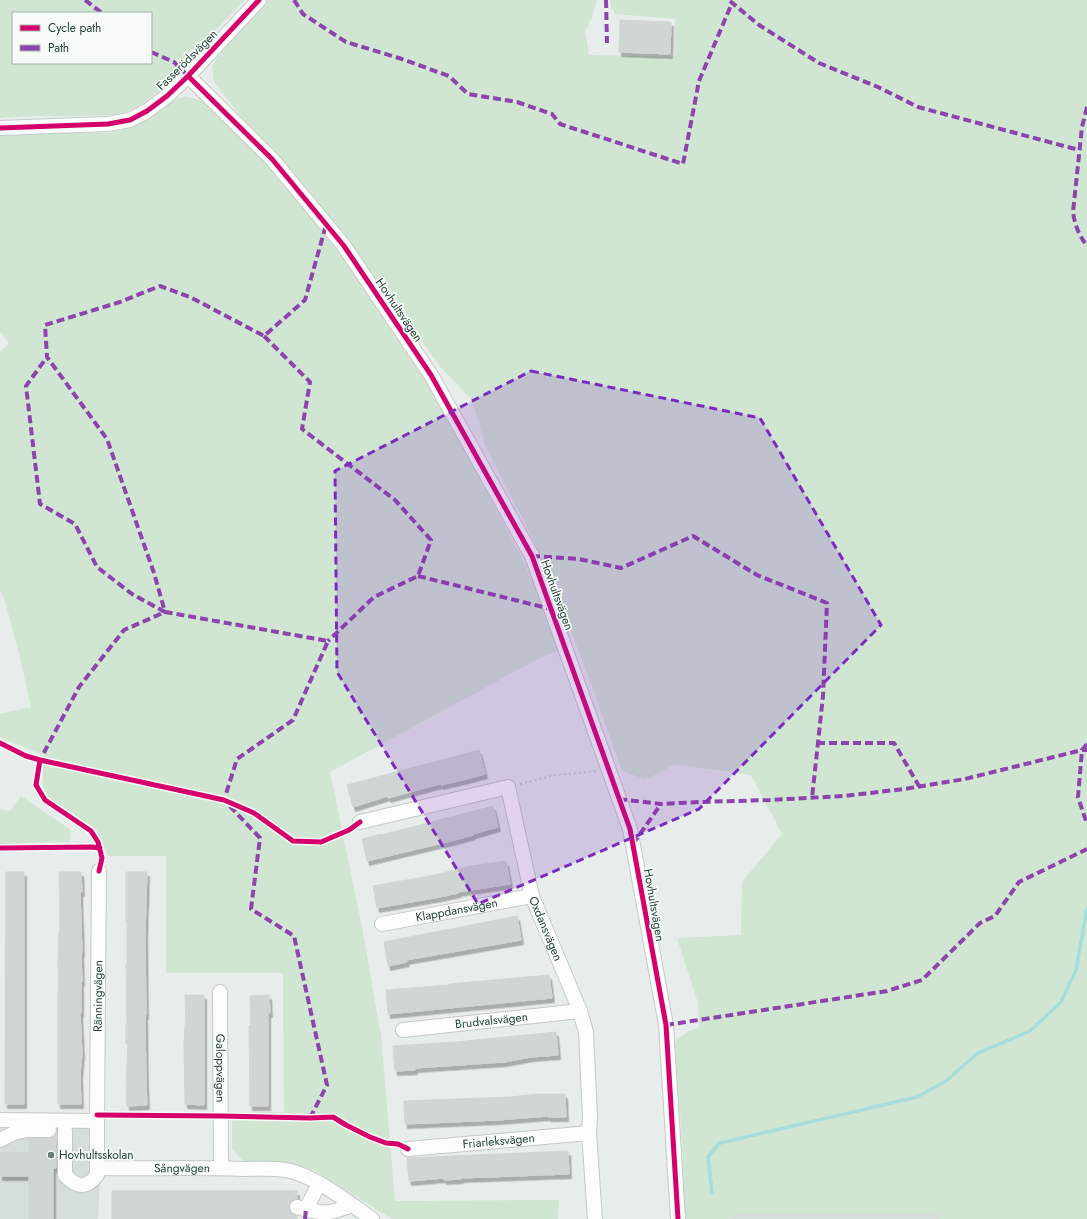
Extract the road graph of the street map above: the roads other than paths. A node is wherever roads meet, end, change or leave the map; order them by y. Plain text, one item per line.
1 (259, 0) edge
2 (188, 76) junction
3 (0, 128) edge
4 (360, 822) dead end
5 (99, 871) dead end
6 (532, 896) junction
7 (382, 924) dead end
8 (220, 992) dead end
9 (580, 1011) junction
10 (403, 1030) dead end
11 (0, 1120) edge
12 (76, 1121) junction
13 (97, 1121) junction
14 (65, 1130) junction
15 (588, 1133) junction
16 (0, 1140) edge
17 (408, 1149) dead end
18 (97, 1168) junction
19 (221, 1168) junction
20 (319, 1184) junction
21 (352, 1205) junction
22 (372, 1219) edge
23 (595, 1219) edge
24 (678, 1219) edge

1 - 2 street, Fasserödsvägen
2 - 3 street, Fasserödsvägen
2 - 24 street, Hovhultsvägen
4 - 6 street, Oxdansvägen
5 - 13 street, Ränningvägen
6 - 7 street, Klappdansvägen
6 - 9 street, Oxdansvägen
8 - 19 street, Galoppvägen
9 - 10 street, Brudvalsvägen
9 - 15 street, Oxdansvägen
11 - 12 street
12 - 13 street
12 - 14 street
13 - 18 street
14 - 16 street
14 - 18 street
15 - 17 street, Friarleksvägen
15 - 23 street, Oxdansvägen
18 - 19 street, Sångvägen
19 - 20 street, Sångvägen
20 - 21 street, Sångvägen
20 - 21 street
21 - 22 street, Sångvägen

